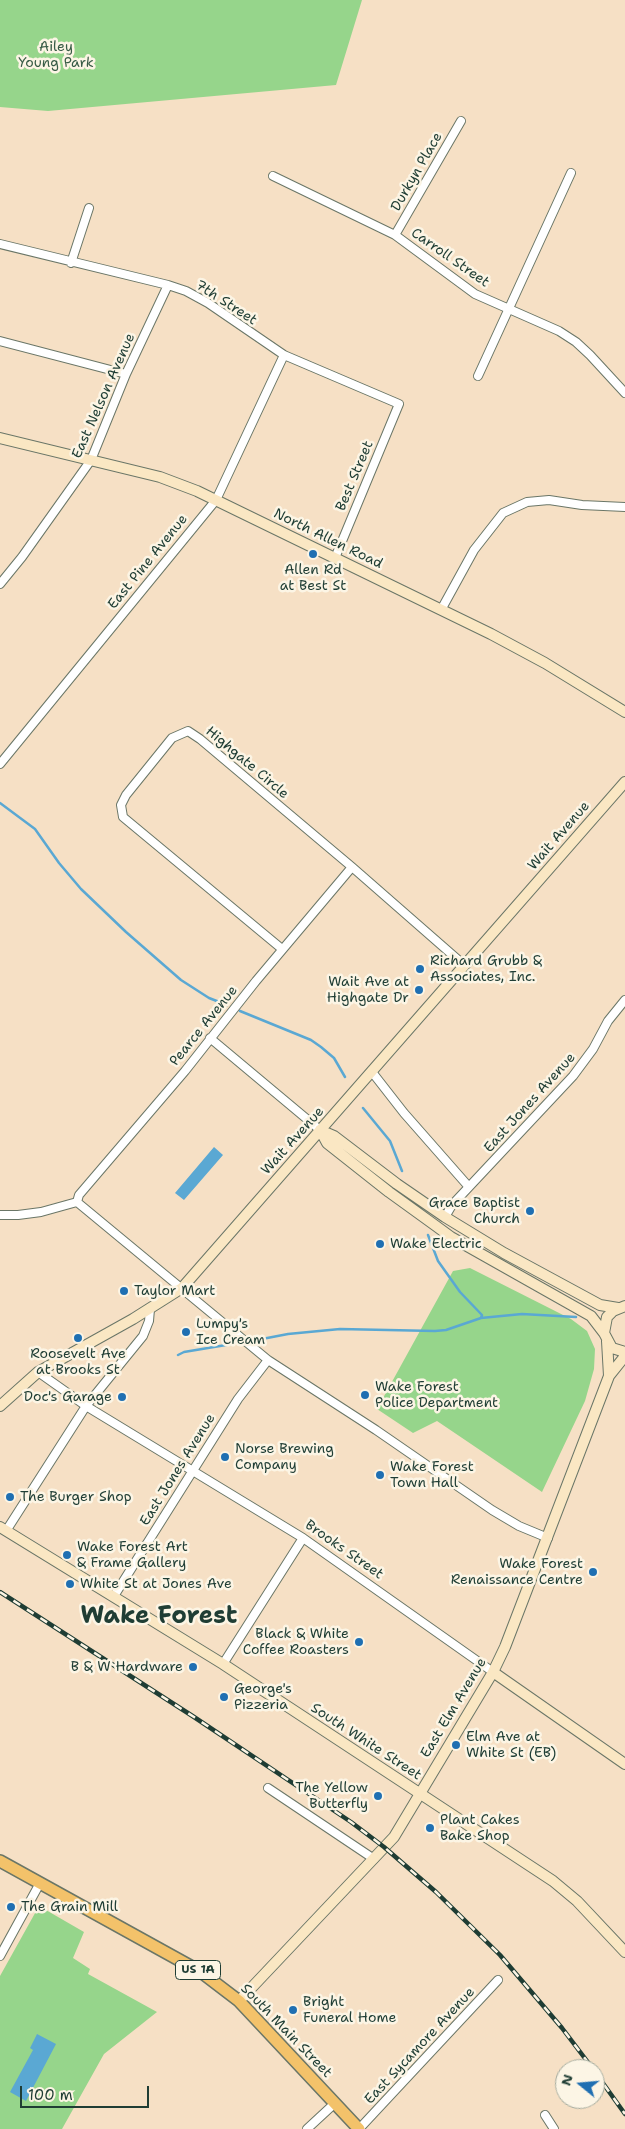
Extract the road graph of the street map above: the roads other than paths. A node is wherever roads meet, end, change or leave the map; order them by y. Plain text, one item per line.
1 (461, 121) dead end
2 (570, 173) dead end
3 (273, 176) dead end
4 (89, 208) dead end
5 (395, 235) junction
6 (0, 244) edge
7 (71, 263) junction
8 (168, 284) junction
9 (508, 308) junction
10 (0, 341) edge
11 (284, 355) junction
12 (126, 374) junction
13 (478, 376) dead end
14 (625, 393) edge
15 (399, 404) joint
16 (0, 438) edge
17 (91, 460) junction
18 (216, 500) junction
19 (625, 507) edge
20 (335, 558) junction
21 (0, 584) edge
22 (441, 610) junction
23 (625, 712) edge
24 (0, 764) edge
25 (625, 782) edge
26 (352, 867) junction
27 (282, 949) junction
28 (464, 965) junction
29 (625, 1000) edge
30 (210, 1038) junction
31 (372, 1072) junction
32 (320, 1130) junction
33 (469, 1187) junction
34 (77, 1202) junction
35 (0, 1215) edge
36 (445, 1217) junction
37 (182, 1288) junction
38 (623, 1306) edge
39 (150, 1308) junction
40 (606, 1337) junction
41 (625, 1354) edge
42 (268, 1360) junction
43 (38, 1372) junction
44 (609, 1376) junction
45 (0, 1406) edge
46 (86, 1406) junction
47 (193, 1471) junction
48 (3, 1529) edge
49 (303, 1538) junction
50 (548, 1538) junction
51 (114, 1596) junction
52 (222, 1664) junction
53 (493, 1672) junction
54 (625, 1764) edge
55 (268, 1788) dead end
56 (421, 1794) junction
57 (374, 1859) junction
58 (0, 1861) edge
59 (40, 1883) junction
60 (625, 1952) edge
61 (0, 1956) edge
62 (498, 1980) dead end
63 (238, 2002) junction
64 (334, 2104) junction
65 (545, 2115) dead end
66 (307, 2129) edge
67 (359, 2129) edge
68 (554, 2129) edge

1 - 5 street, Durkyn Place
2 - 9 street
3 - 5 street, Carroll Street
4 - 7 street
5 - 9 street, Carroll Street
6 - 7 street, 7th Street
7 - 8 street, 7th Street
8 - 11 street, 7th Street
8 - 12 street, East Nelson Avenue
9 - 13 street
9 - 14 street, Carroll Street
10 - 12 street
11 - 15 street, 7th Street
11 - 18 street, East Pine Avenue
12 - 17 street, East Nelson Avenue
15 - 20 street, Best Street
16 - 17 street, North Allen Road
17 - 18 street, North Allen Road
17 - 21 street, East Nelson Avenue
18 - 20 street, North Allen Road
18 - 24 street, East Pine Avenue
19 - 22 street
20 - 22 street, North Allen Road
22 - 23 street, North Allen Road
25 - 28 street, Wait Avenue
26 - 27 street, Pearce Avenue
26 - 27 street, Highgate Circle
26 - 28 street, Highgate Circle
27 - 30 street, Pearce Avenue
28 - 31 street, Wait Avenue
29 - 33 street, East Jones Avenue
30 - 32 street
30 - 34 street, Pearce Avenue
31 - 32 street, Wait Avenue
31 - 33 street
32 - 36 street
32 - 37 street, Wait Avenue
32 - 40 street
33 - 36 street, East Jones Avenue
34 - 35 street
34 - 37 street
36 - 38 street
37 - 39 street, Wait Avenue
37 - 42 street
38 - 40 street
39 - 43 street, Wait Avenue
39 - 46 street
40 - 41 street
40 - 44 street, East Elm Avenue
41 - 44 street, East Elm Avenue
42 - 47 street, East Jones Avenue
42 - 50 street
43 - 45 street, Wait Avenue
43 - 46 street, Brooks Street
44 - 50 street, East Elm Avenue
46 - 47 street, Brooks Street
46 - 48 street
47 - 49 street, Brooks Street
47 - 51 street, East Jones Avenue
48 - 51 street, South White Street
49 - 52 street
49 - 53 street, Brooks Street
50 - 53 street, East Elm Avenue
51 - 52 street, South White Street
52 - 56 street, South White Street
53 - 54 street, Brooks Street
53 - 56 street, East Elm Avenue
55 - 57 street
56 - 57 street, East Elm Avenue
56 - 60 street, South White Street
57 - 63 street, East Elm Avenue
58 - 59 main road, South Main Street / US 1A
59 - 61 street
59 - 63 main road, South Main Street / US 1A
62 - 67 street, East Sycamore Avenue
63 - 64 main road, South Main Street / US 1A
64 - 66 street
64 - 67 main road, South Main Street / US 1A
65 - 68 street

